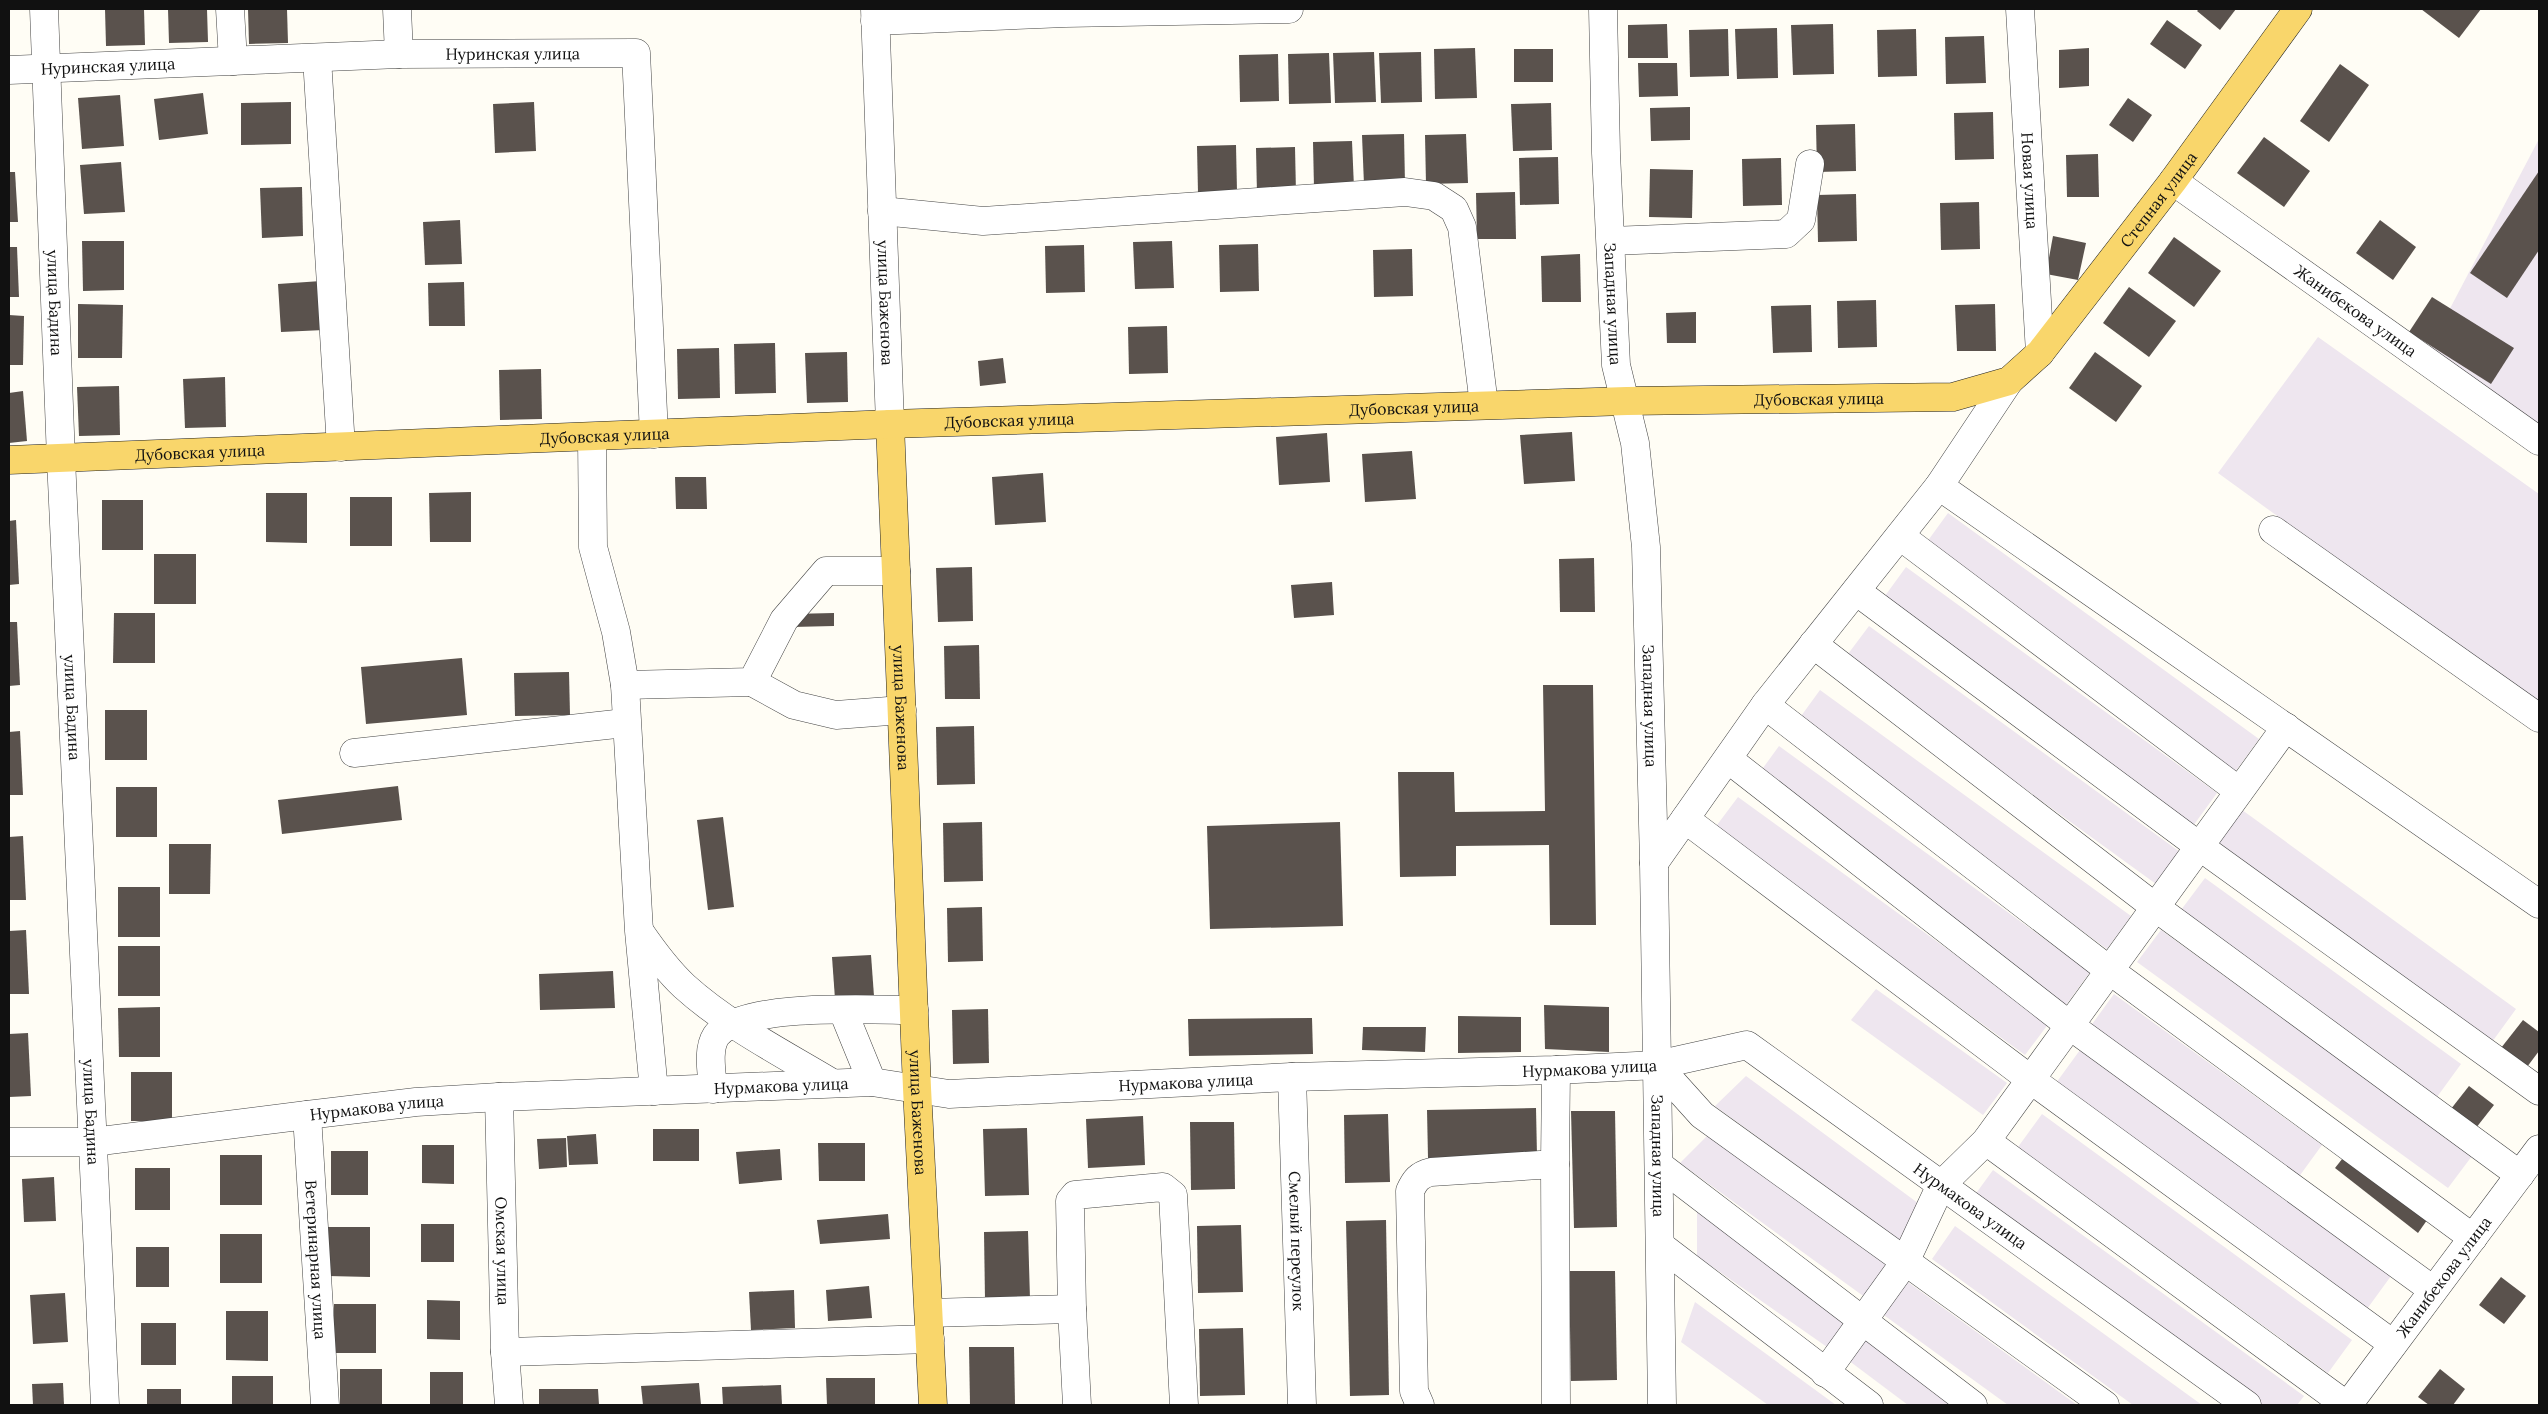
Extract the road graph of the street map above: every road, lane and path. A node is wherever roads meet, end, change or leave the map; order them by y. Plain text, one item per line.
1 (44, 9) edge
2 (230, 9) edge
3 (397, 9) edge
4 (1289, 9) edge
5 (1603, 9) edge
6 (2020, 9) edge
7 (2298, 9) edge
8 (1168, 10) edge
9 (875, 15) edge
10 (399, 54) junction
11 (317, 58) junction
12 (233, 61) junction
13 (46, 68) junction
14 (9, 70) edge
15 (1810, 164) dead end
16 (2173, 181) junction
17 (882, 211) junction
18 (1612, 240) junction
19 (2040, 353) junction
20 (2009, 382) junction
21 (1627, 401) junction
22 (1484, 405) junction
23 (890, 424) junction
24 (654, 434) junction
25 (592, 436) junction
26 (2539, 441) edge
27 (341, 447) junction
28 (61, 459) junction
29 (9, 460) edge
30 (1939, 486) junction
31 (2273, 530) dead end
32 (1900, 536) junction
33 (896, 571) junction
34 (1856, 591) junction
35 (1813, 644) junction
36 (752, 682) junction
37 (625, 685) junction
38 (1765, 705) junction
39 (902, 710) junction
40 (2539, 718) edge
41 (625, 723) junction
42 (2286, 727) junction
43 (354, 754) dead end
44 (1728, 759) junction
45 (2239, 791) junction
46 (1685, 819) junction
47 (2199, 846) junction
48 (1654, 863) junction
49 (2539, 904) edge
50 (2155, 907) junction
51 (639, 931) junction
52 (2109, 970) junction
53 (914, 1010) junction
54 (843, 1011) junction
55 (733, 1022) junction
56 (2070, 1025) junction
57 (1657, 1066) junction
58 (1556, 1070) junction
59 (1292, 1077) junction
60 (2030, 1079) junction
61 (872, 1082) junction
62 (832, 1083) junction
63 (713, 1088) junction
64 (916, 1088) junction
65 (654, 1091) junction
66 (2539, 1091) edge
67 (499, 1097) junction
68 (307, 1114) junction
69 (1986, 1141) junction
70 (9, 1142) edge
71 (94, 1142) junction
72 (2539, 1149) edge
73 (1555, 1164) junction
74 (1659, 1166) junction
75 (2520, 1175) junction
76 (1941, 1185) junction
77 (2473, 1238) junction
78 (1661, 1246) junction
79 (1905, 1262) junction
80 (2433, 1290) junction
81 (1072, 1309) junction
82 (1863, 1321) junction
83 (929, 1326) junction
84 (2393, 1344) junction
85 (505, 1352) junction
86 (1825, 1373) junction
87 (105, 1405) edge
88 (324, 1405) edge
89 (508, 1405) edge
90 (933, 1405) edge
91 (1077, 1405) edge
92 (1184, 1405) edge
93 (1302, 1405) edge
94 (1420, 1405) edge
95 (1556, 1405) edge
96 (1662, 1405) edge
97 (1869, 1405) edge
98 (1973, 1405) edge
99 (2105, 1405) edge
100 (2247, 1405) edge
101 (2347, 1405) edge

1 - 13 street, улица Бадина
2 - 12 street
3 - 10 street
4 - 8 street
5 - 18 street, Западная улица
6 - 19 street, Новая улица
7 - 16 main road, Степная улица
8 - 9 street
9 - 17 street, улица Баженова
10 - 11 street, Нуринская улица
10 - 24 street, Нуринская улица
11 - 12 street, Нуринская улица
11 - 27 street
12 - 13 street, Нуринская улица
13 - 14 street, Нуринская улица
13 - 28 street, улица Бадина
15 - 18 street
16 - 19 main road, Степная улица
16 - 26 street, Жанибекова улица
17 - 22 street
17 - 23 street, улица Баженова
18 - 21 street, Западная улица
19 - 20 main road, Степная улица
20 - 21 main road, Дубовская улица
20 - 30 street
21 - 22 main road, Дубовская улица
21 - 48 street, Западная улица
22 - 23 main road, Дубовская улица
23 - 24 main road, Дубовская улица
23 - 33 main road, улица Баженова
24 - 25 main road, Дубовская улица
25 - 27 main road, Дубовская улица
25 - 37 street
27 - 28 main road, Дубовская улица
28 - 29 main road, Дубовская улица
28 - 71 street, улица Бадина
30 - 32 street
30 - 42 street
31 - 40 street
32 - 34 street
32 - 45 street
33 - 36 street
33 - 39 main road, улица Баженова
34 - 35 street
34 - 47 street
35 - 38 street
35 - 50 street
36 - 37 street
36 - 39 street
37 - 41 street
38 - 44 street
38 - 52 street
39 - 53 main road, улица Баженова
41 - 43 street
41 - 51 street
42 - 45 street
42 - 49 street
44 - 46 street
44 - 56 street
45 - 47 street
46 - 48 street
46 - 60 street
47 - 50 street
47 - 66 street
48 - 57 street, Западная улица
50 - 52 street
50 - 75 street
51 - 55 street
51 - 65 street
52 - 56 street
52 - 77 street
53 - 54 street
53 - 64 main road, улица Баженова
54 - 55 street
54 - 61 street
55 - 62 street
55 - 63 street
56 - 60 street
56 - 80 street
57 - 58 street, Нурмакова улица
57 - 74 street, Западная улица
57 - 76 street, Нурмакова улица
57 - 79 street
58 - 59 street, Нурмакова улица
58 - 73 street
59 - 64 street, Нурмакова улица
59 - 93 street, Смелый переулок
60 - 69 street
60 - 84 street
61 - 62 street, Нурмакова улица
61 - 64 street, Нурмакова улица
62 - 63 street, Нурмакова улица
63 - 65 street, Нурмакова улица
64 - 83 main road, улица Баженова
65 - 67 street, Нурмакова улица
67 - 68 street, Нурмакова улица
67 - 85 street, Омская улица
68 - 71 street, Нурмакова улица
68 - 88 street, Ветеринарная улица
69 - 76 street
69 - 101 street
70 - 71 street, Нурмакова улица
71 - 87 street, улица Бадина
72 - 75 street, Жанибекова улица
73 - 94 street
73 - 95 street
74 - 78 street, Западная улица
74 - 82 street
75 - 77 street, Жанибекова улица
76 - 79 street
76 - 100 street, Нурмакова улица
77 - 80 street, Жанибекова улица
78 - 86 street
78 - 96 street, Западная улица
79 - 82 street
79 - 99 street
80 - 84 street, Жанибекова улица
81 - 83 street
81 - 91 street
81 - 92 street
82 - 86 street
82 - 98 street
83 - 85 street
83 - 90 main road, улица Баженова
84 - 101 street, Жанибекова улица
85 - 89 street, Омская улица
86 - 97 street

